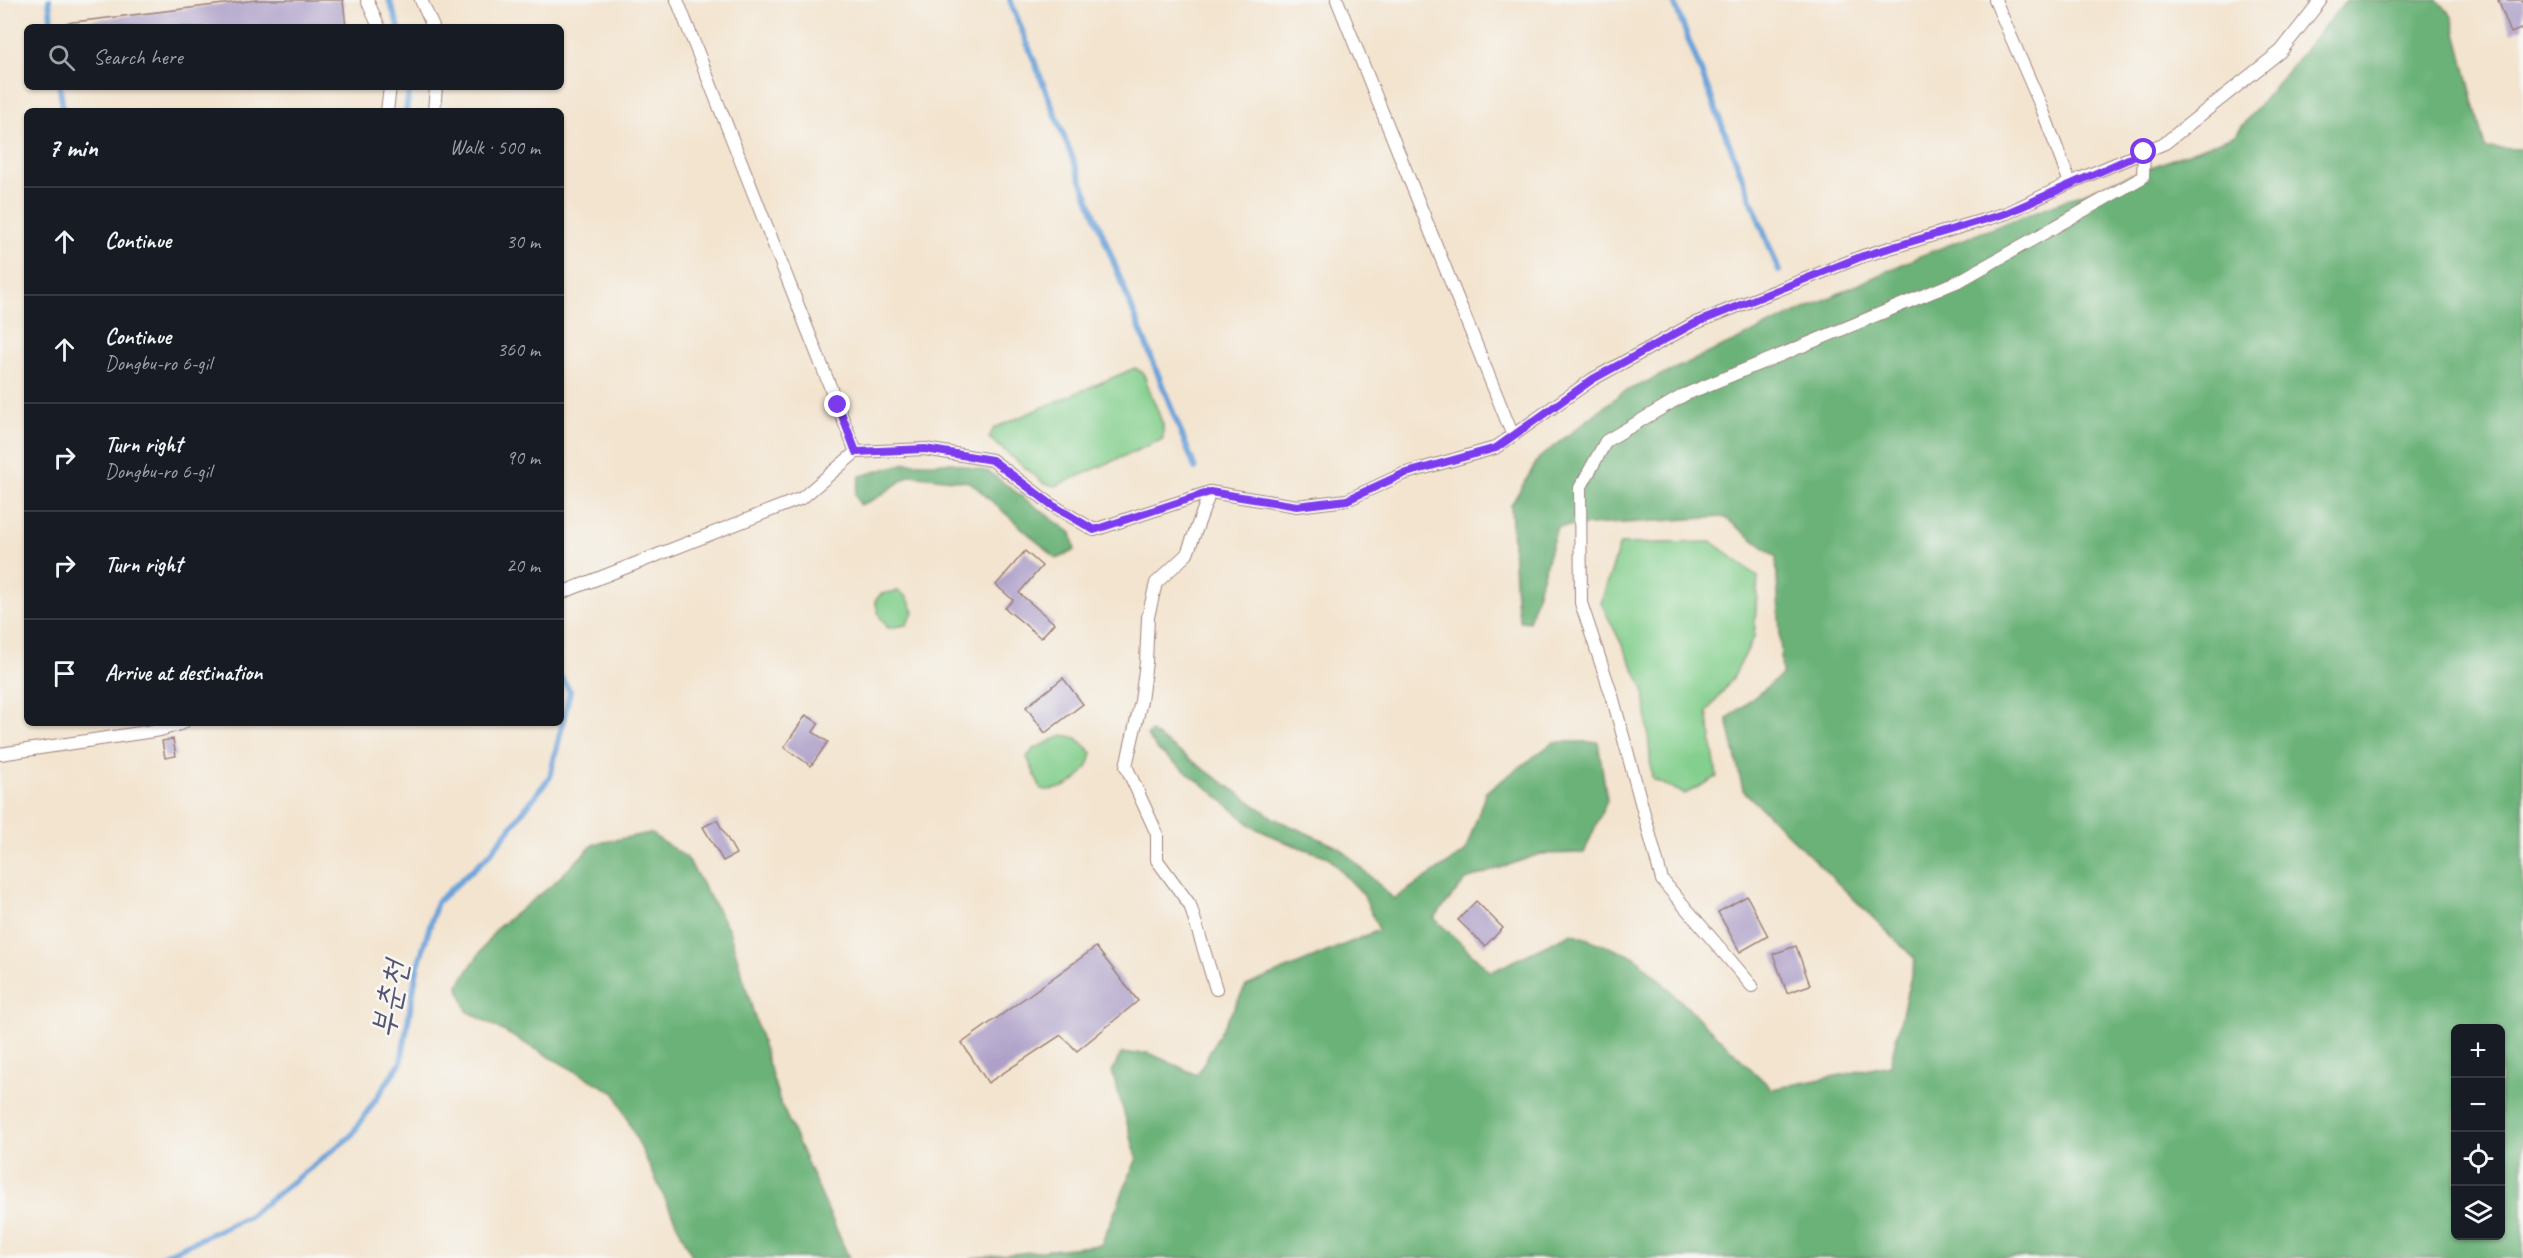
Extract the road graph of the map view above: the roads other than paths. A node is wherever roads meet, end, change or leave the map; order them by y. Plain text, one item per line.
1 (367, 0) edge
2 (421, 0) edge
3 (677, 0) edge
4 (1337, 0) edge
5 (1995, 0) edge
6 (2321, 0) edge
7 (378, 24) edge
8 (432, 24) edge
9 (390, 90) edge
10 (436, 90) edge
11 (387, 108) edge
12 (434, 108) edge
13 (2144, 152) junction
14 (2070, 183) junction
15 (1513, 436) junction
16 (856, 452) junction
17 (1210, 492) junction
18 (564, 592) edge
19 (173, 726) edge
20 (0, 754) edge
21 (1752, 986) dead end
22 (1216, 989) dead end

1 - 7 lane
2 - 8 lane
3 - 16 lane
4 - 15 lane
5 - 14 lane
6 - 13 lane
9 - 11 lane
10 - 12 lane
13 - 14 lane
13 - 21 lane
14 - 15 lane
15 - 17 lane
16 - 17 lane
16 - 18 lane
17 - 22 lane
19 - 20 lane

